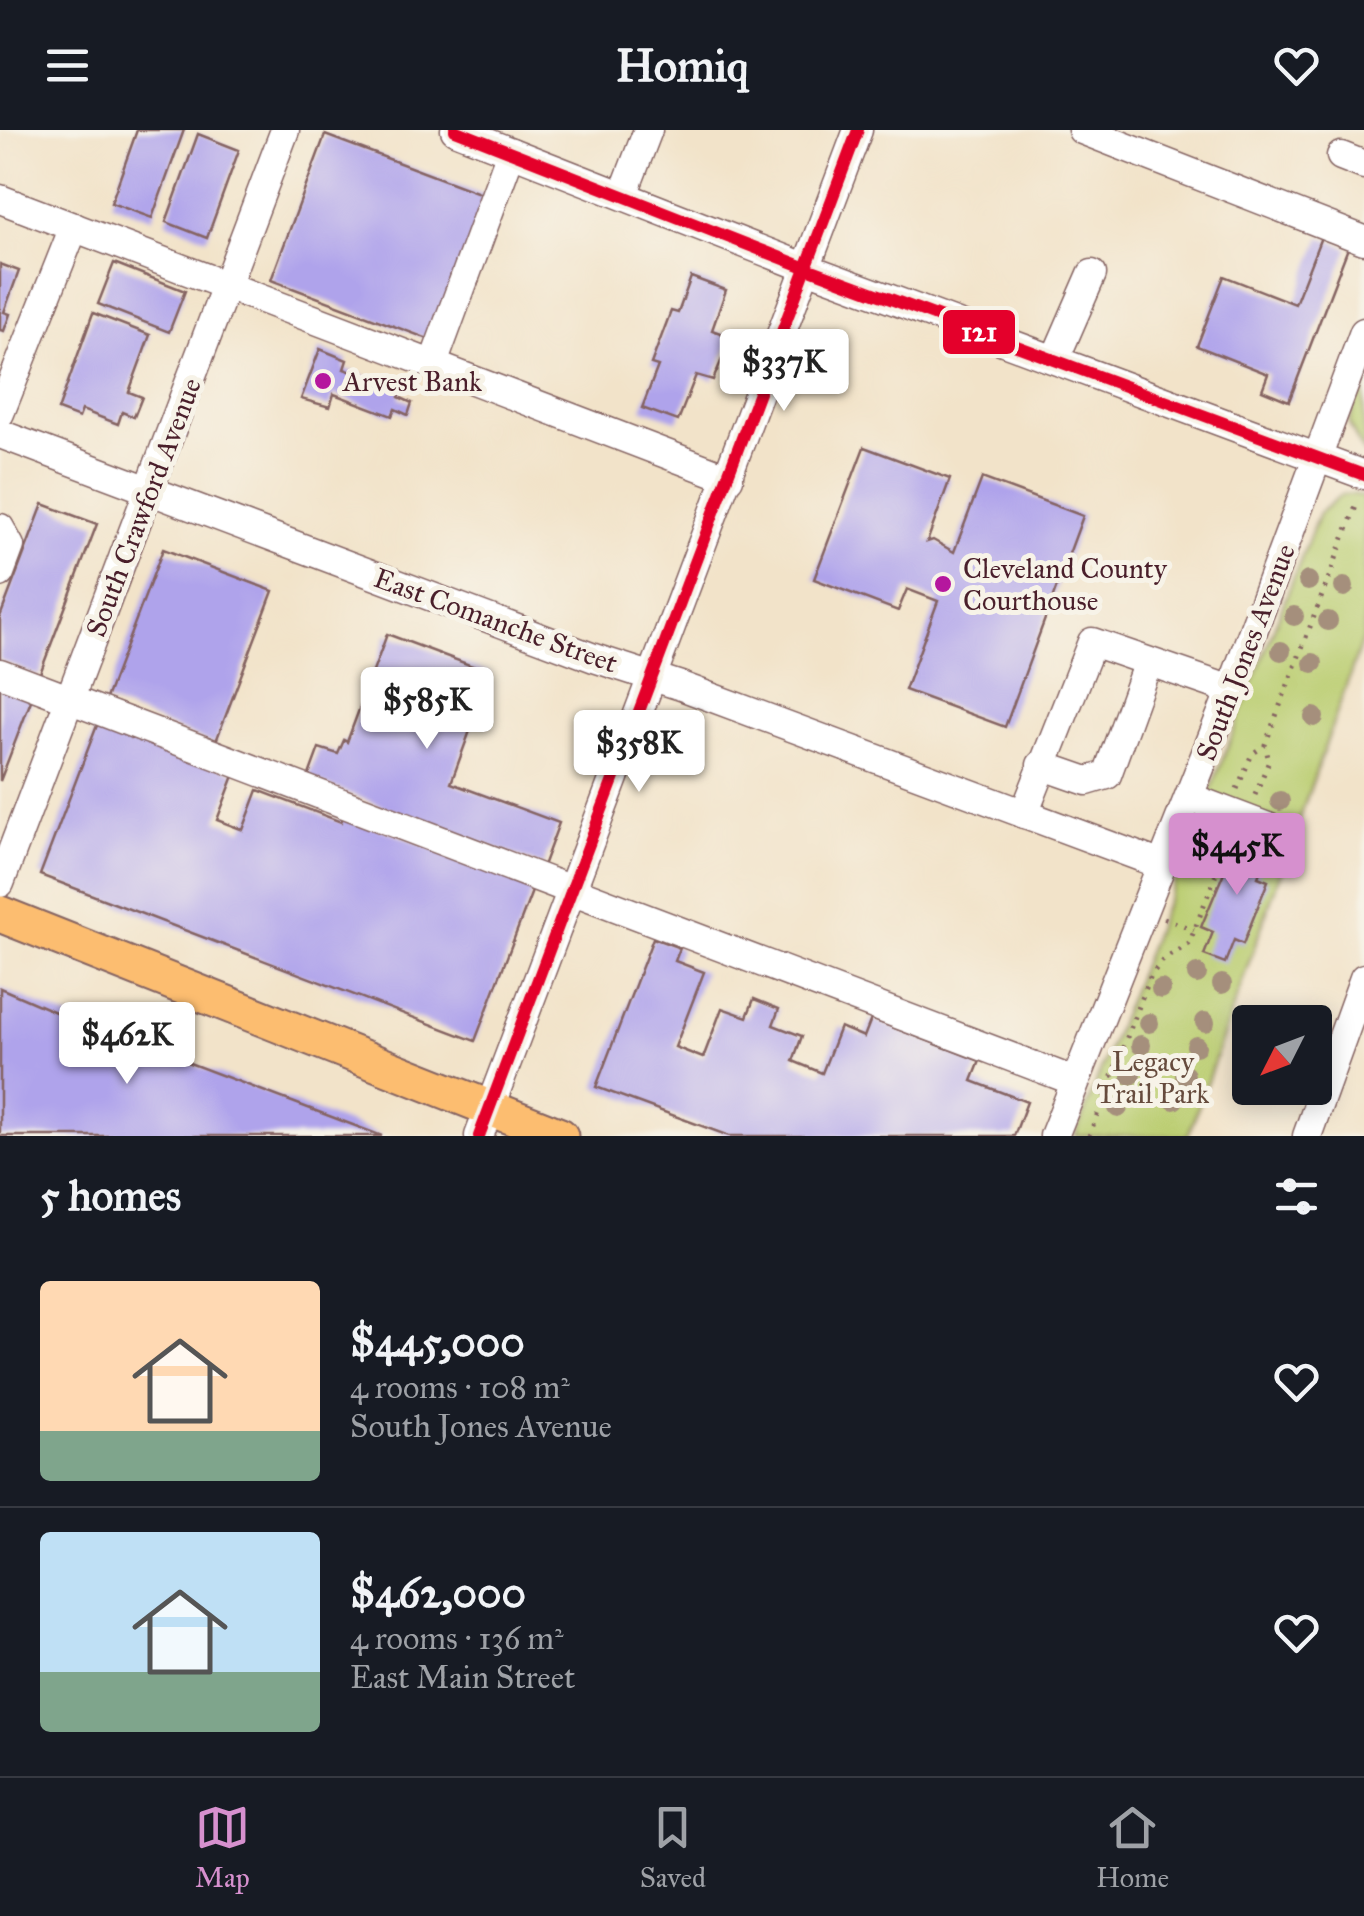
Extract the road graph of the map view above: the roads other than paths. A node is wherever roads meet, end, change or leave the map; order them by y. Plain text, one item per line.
1 (285, 130) edge
2 (455, 130) edge
3 (648, 130) edge
4 (858, 130) edge
5 (1082, 130) edge
6 (511, 152) junction
7 (624, 195) junction
8 (0, 199) edge
9 (74, 228) junction
10 (1364, 240) edge
11 (808, 268) junction
12 (1092, 274) dead end
13 (226, 285) junction
14 (1364, 332) edge
15 (1055, 359) junction
16 (433, 364) junction
17 (0, 414) edge
18 (0, 434) edge
19 (1319, 458) junction
20 (1364, 475) edge
21 (729, 478) junction
22 (149, 490) junction
23 (0, 528) edge
24 (0, 573) edge
25 (1148, 662) junction
26 (0, 673) edge
27 (653, 678) junction
28 (1231, 690) junction
29 (70, 700) junction
30 (1041, 765) junction
31 (1189, 797) junction
32 (1024, 814) junction
33 (1286, 834) dead end
34 (1162, 866) junction
35 (0, 883) edge
36 (570, 890) junction
37 (0, 914) edge
38 (1364, 978) edge
39 (1074, 1081) junction
40 (484, 1122) edge
41 (560, 1136) edge
42 (1054, 1136) edge
43 (1307, 1136) edge

1 - 13 street, South Crawford Avenue
2 - 6 street
3 - 7 street
4 - 11 street
5 - 10 street
6 - 7 street
6 - 16 street
7 - 11 street
8 - 9 street
9 - 13 street
9 - 17 street
11 - 15 street
11 - 21 street
12 - 15 street
13 - 16 street
13 - 22 street, South Crawford Avenue
14 - 19 street, South Jones Avenue
15 - 19 street
16 - 21 street
18 - 22 street, East Comanche Street
19 - 20 street
19 - 28 street, South Jones Avenue
21 - 27 street
22 - 27 street, East Comanche Street
22 - 29 street, South Crawford Avenue
23 - 24 street
25 - 28 street
25 - 30 street
25 - 30 street
26 - 29 street
27 - 32 street, East Comanche Street
27 - 36 street
28 - 31 street, South Jones Avenue
29 - 35 street, South Crawford Avenue
29 - 36 street
30 - 32 street
31 - 33 street
31 - 34 street, South Jones Avenue
32 - 34 street, East Comanche Street
34 - 39 street, South Jones Avenue
36 - 39 street
36 - 40 street
37 - 40 main road
38 - 43 street
39 - 42 street, South Jones Avenue
40 - 41 main road

